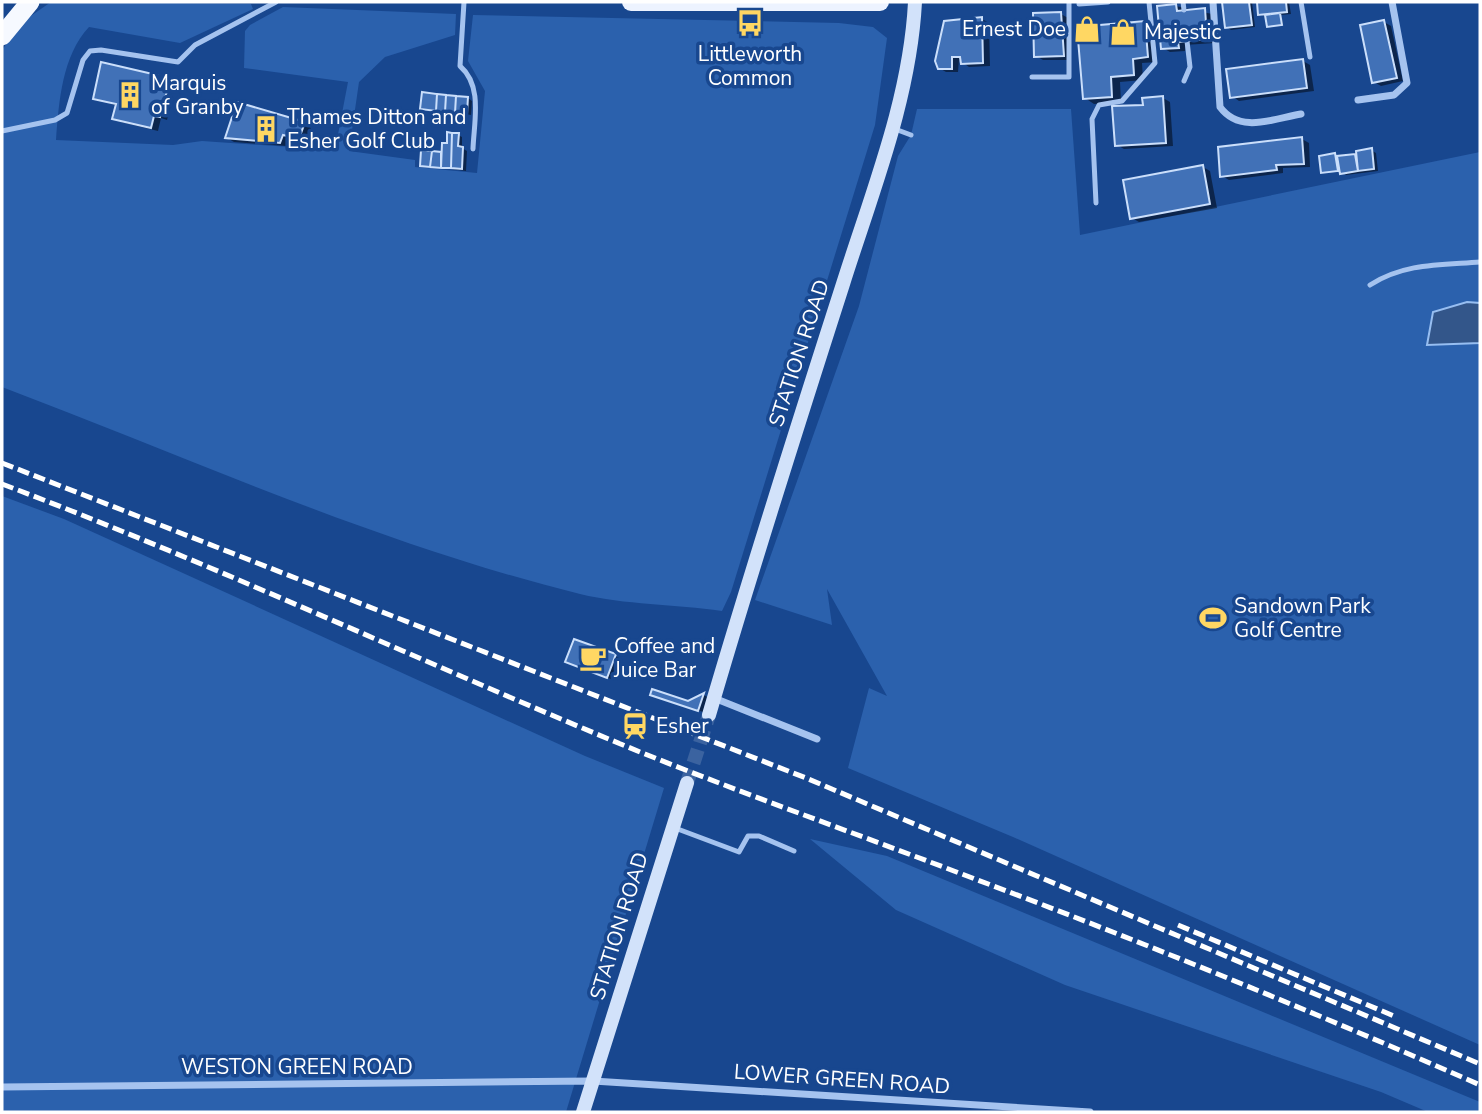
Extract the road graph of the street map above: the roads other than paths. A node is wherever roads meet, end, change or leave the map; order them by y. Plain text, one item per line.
1 (21, 2) edge
2 (30, 2) edge
3 (276, 2) edge
4 (464, 2) edge
5 (631, 2) edge
6 (880, 2) edge
7 (915, 2) edge
8 (1069, 2) edge
9 (1108, 2) edge
10 (1149, 2) edge
11 (1184, 2) edge
12 (1213, 2) edge
13 (1301, 2) edge
14 (1392, 2) edge
15 (1093, 3) edge
16 (1079, 4) edge
17 (2, 7) edge
18 (1184, 10) dead end
19 (2, 36) edge
20 (1187, 41) dead end
21 (1310, 57) dead end
22 (1032, 77) dead end
23 (1184, 81) dead end
24 (1358, 100) dead end
25 (1301, 114) dead end
26 (892, 128) junction
27 (2, 131) edge
28 (911, 135) dead end
29 (473, 149) dead end
30 (1096, 203) dead end
31 (1480, 262) edge
32 (1370, 285) dead end
33 (714, 698) junction
34 (709, 715) tunnel mouth
35 (817, 739) dead end
36 (687, 783) tunnel mouth
37 (672, 827) junction
38 (794, 851) dead end
39 (593, 1082) junction
40 (2, 1087) edge
41 (583, 1112) edge
42 (1090, 1112) edge

1 - 17 highway
2 - 19 highway
3 - 27 lane
4 - 29 lane
5 - 6 main road
7 - 26 main road, STATION ROAD
8 - 22 lane
9 - 15 lane
10 - 30 lane
11 - 18 lane
12 - 25 street
13 - 21 lane
14 - 24 street
15 - 16 lane
20 - 23 lane
26 - 28 lane
26 - 33 main road, STATION ROAD
31 - 32 lane
33 - 34 main road, STATION ROAD
33 - 35 street
36 - 37 main road, STATION ROAD
37 - 38 lane
37 - 39 main road, STATION ROAD
39 - 40 street, WESTON GREEN ROAD
39 - 41 main road, STATION ROAD
39 - 42 street, LOWER GREEN ROAD

